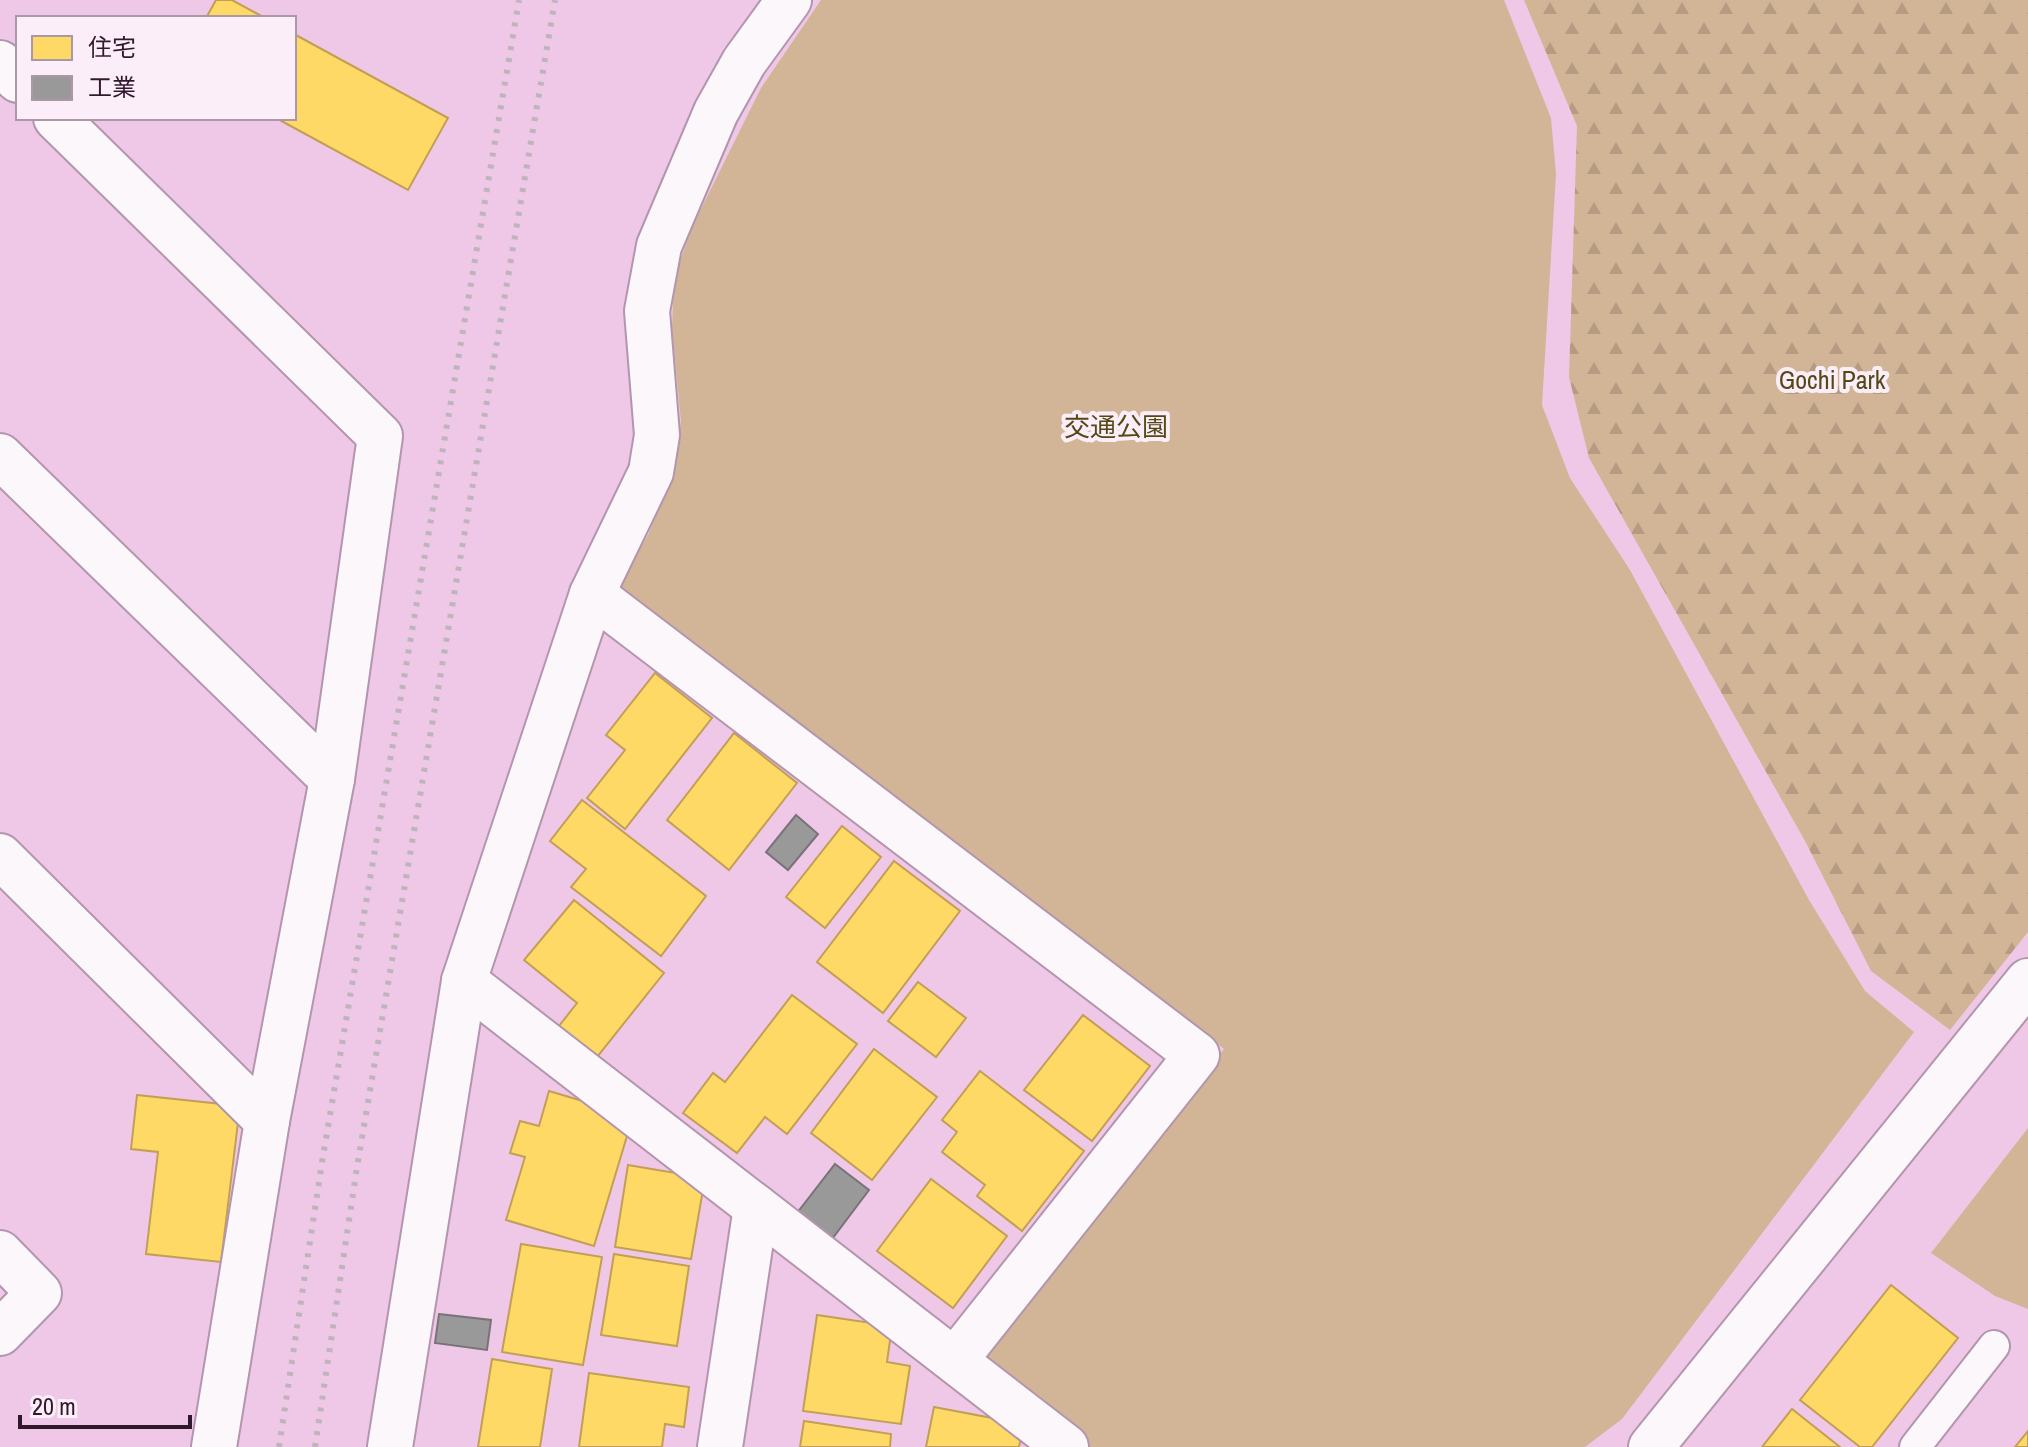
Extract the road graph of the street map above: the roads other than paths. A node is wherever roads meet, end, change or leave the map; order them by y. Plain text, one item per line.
1 (789, 0) edge
2 (0, 63) edge
3 (16, 78) edge
4 (58, 120) edge
5 (0, 456) edge
6 (592, 594) junction
7 (332, 779) junction
8 (0, 856) edge
9 (464, 981) junction
10 (2028, 981) edge
11 (267, 1121) junction
12 (756, 1207) junction
13 (0, 1253) edge
14 (0, 1333) edge
15 (1994, 1346) dead end
16 (955, 1360) junction
17 (1663, 1444) edge
18 (214, 1447) edge
19 (390, 1447) edge
20 (720, 1447) edge
21 (1066, 1447) edge
22 (1915, 1447) edge

1 - 6 street
2 - 3 street
4 - 7 street
5 - 7 street
6 - 9 street
6 - 16 street
7 - 11 street
8 - 11 street
9 - 12 street
9 - 19 street
10 - 17 street
11 - 18 street
12 - 16 street
12 - 20 street
13 - 14 street
15 - 22 lane
16 - 21 street

